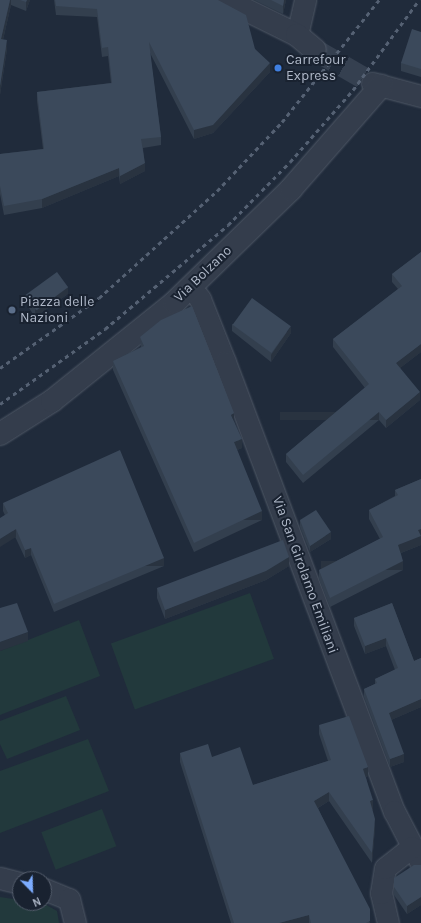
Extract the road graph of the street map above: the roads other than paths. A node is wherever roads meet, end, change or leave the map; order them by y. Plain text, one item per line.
1 (226, 0) edge
2 (305, 0) edge
3 (297, 35) junction
4 (315, 50) tunnel mouth
5 (376, 84) joint
6 (421, 96) edge
7 (191, 287) junction
8 (0, 434) edge
9 (417, 855) edge
10 (0, 878) edge
11 (12, 881) edge
12 (52, 892) edge
13 (75, 923) edge
14 (388, 923) edge

1 - 3 street
2 - 3 street
3 - 4 street
5 - 6 street
5 - 7 street, Via Bolzano
7 - 8 street, Via Bolzano
7 - 9 street, Via San Girolamo Emiliani
9 - 14 street
10 - 11 street
12 - 13 street

